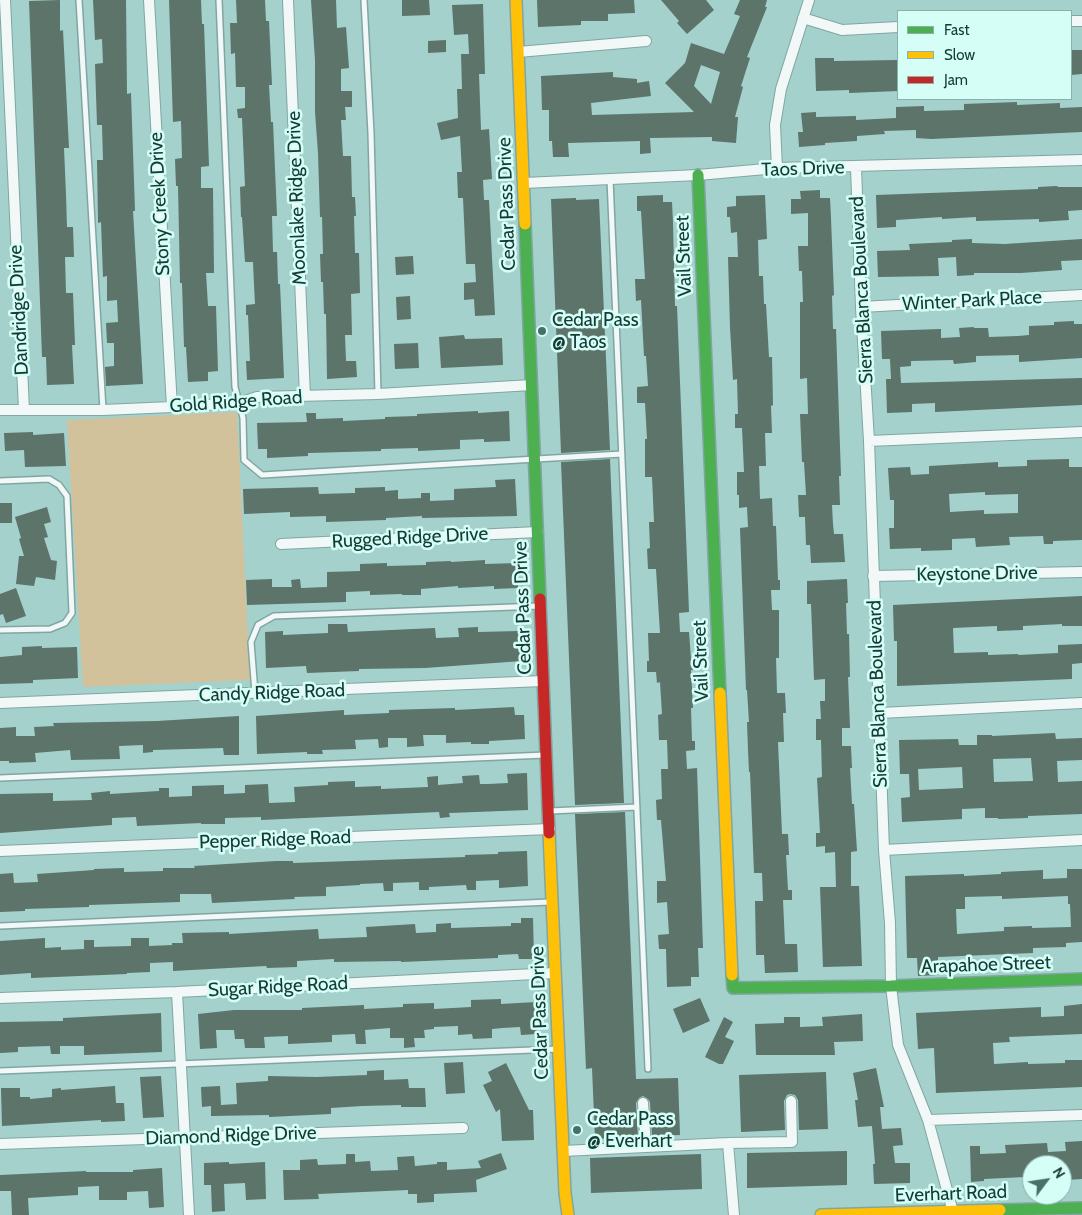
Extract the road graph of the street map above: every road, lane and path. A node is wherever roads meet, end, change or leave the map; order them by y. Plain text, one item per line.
1 (6, 0) edge
2 (79, 0) edge
3 (148, 0) edge
4 (219, 0) edge
5 (288, 0) edge
6 (364, 0) edge
7 (516, 0) edge
8 (809, 0) edge
9 (803, 18) junction
10 (897, 28) edge
11 (646, 41) dead end
12 (518, 52) junction
13 (1082, 160) edge
14 (856, 167) junction
15 (777, 168) junction
16 (698, 174) junction
17 (610, 179) junction
18 (524, 183) junction
19 (1082, 295) edge
20 (862, 307) junction
21 (532, 385) junction
22 (378, 394) junction
23 (305, 396) junction
24 (239, 403) junction
25 (172, 408) junction
26 (0, 410) edge
27 (24, 410) junction
28 (104, 410) junction
29 (1082, 432) edge
30 (869, 441) junction
31 (622, 454) junction
32 (536, 459) junction
33 (0, 482) edge
34 (538, 532) junction
35 (281, 544) dead end
36 (1082, 572) edge
37 (873, 576) junction
38 (541, 606) junction
39 (0, 630) edge
40 (544, 681) junction
41 (255, 694) junction
42 (0, 703) edge
43 (1082, 703) edge
44 (880, 713) junction
45 (547, 755) junction
46 (0, 778) edge
47 (637, 806) junction
48 (549, 811) junction
49 (550, 829) junction
50 (1082, 840) edge
51 (884, 850) junction
52 (0, 851) edge
53 (553, 902) junction
54 (0, 926) edge
55 (555, 973) junction
56 (1082, 979) edge
57 (891, 986) junction
58 (177, 992) junction
59 (0, 998) edge
60 (559, 1048) junction
61 (181, 1064) junction
62 (648, 1069) dead end
63 (0, 1072) edge
64 (791, 1101) dead end
65 (643, 1103) dead end
66 (1082, 1115) edge
67 (928, 1120) junction
68 (463, 1128) dead end
69 (185, 1137) junction
70 (728, 1143) junction
71 (0, 1144) edge
72 (646, 1148) junction
73 (563, 1151) junction
74 (1082, 1208) edge
75 (953, 1212) junction
76 (189, 1215) edge
77 (568, 1215) edge
78 (734, 1215) edge
79 (821, 1215) edge

1 - 27 street, Dandridge Drive
2 - 28 lane
3 - 25 street, Stony Creek Drive
4 - 24 lane
5 - 23 street, Moonlake Ridge Drive
6 - 22 lane
7 - 12 street, Cedar Pass Drive
8 - 9 street
9 - 10 street
9 - 15 street
11 - 12 street
12 - 18 street, Cedar Pass Drive
13 - 14 street, Taos Drive
14 - 15 street, Taos Drive
14 - 20 street, Sierra Blanca Boulevard
15 - 16 street, Taos Drive
16 - 17 street, Taos Drive
16 - 57 street, Vail Street
17 - 18 street, Taos Drive
17 - 31 lane
18 - 21 street, Cedar Pass Drive
19 - 20 street, Winter Park Place
20 - 30 street, Sierra Blanca Boulevard
21 - 22 street, Gold Ridge Road
21 - 32 street, Cedar Pass Drive
22 - 23 street, Gold Ridge Road
23 - 24 street, Gold Ridge Road
24 - 25 street, Gold Ridge Road
24 - 32 lane
25 - 28 street, Gold Ridge Road
26 - 27 street, Gold Ridge Road
27 - 28 street, Gold Ridge Road
29 - 30 street
30 - 37 street, Sierra Blanca Boulevard
31 - 32 lane
31 - 47 lane
32 - 34 street, Cedar Pass Drive
33 - 39 lane
34 - 35 street, Rugged Ridge Drive
34 - 38 street, Cedar Pass Drive
36 - 37 street, Keystone Drive
37 - 44 street, Sierra Blanca Boulevard
38 - 40 street, Cedar Pass Drive
38 - 41 lane
40 - 41 street, Candy Ridge Road
40 - 45 street, Cedar Pass Drive
41 - 42 street, Candy Ridge Road
43 - 44 street
44 - 51 street, Sierra Blanca Boulevard
45 - 46 lane
45 - 48 street, Cedar Pass Drive
47 - 48 lane
47 - 62 lane
48 - 49 street, Cedar Pass Drive
49 - 52 street, Pepper Ridge Road
49 - 53 street, Cedar Pass Drive
50 - 51 street
51 - 57 street, Sierra Blanca Boulevard
53 - 54 lane
53 - 55 street, Cedar Pass Drive
55 - 58 street, Sugar Ridge Road
55 - 60 street, Cedar Pass Drive
56 - 57 street, Arapahoe Street
57 - 67 street, Sierra Blanca Boulevard
58 - 59 street, Sugar Ridge Road
58 - 61 street
60 - 61 lane
60 - 73 street, Cedar Pass Drive
61 - 63 lane
61 - 69 street
64 - 70 street
65 - 72 street
66 - 67 street
67 - 75 street, Sierra Blanca Boulevard
68 - 69 street, Diamond Ridge Drive
69 - 71 street, Diamond Ridge Drive
69 - 76 street
70 - 72 street
70 - 78 street
72 - 73 street
73 - 77 street, Cedar Pass Drive
74 - 75 street, Everhart Road
75 - 79 street, Everhart Road

